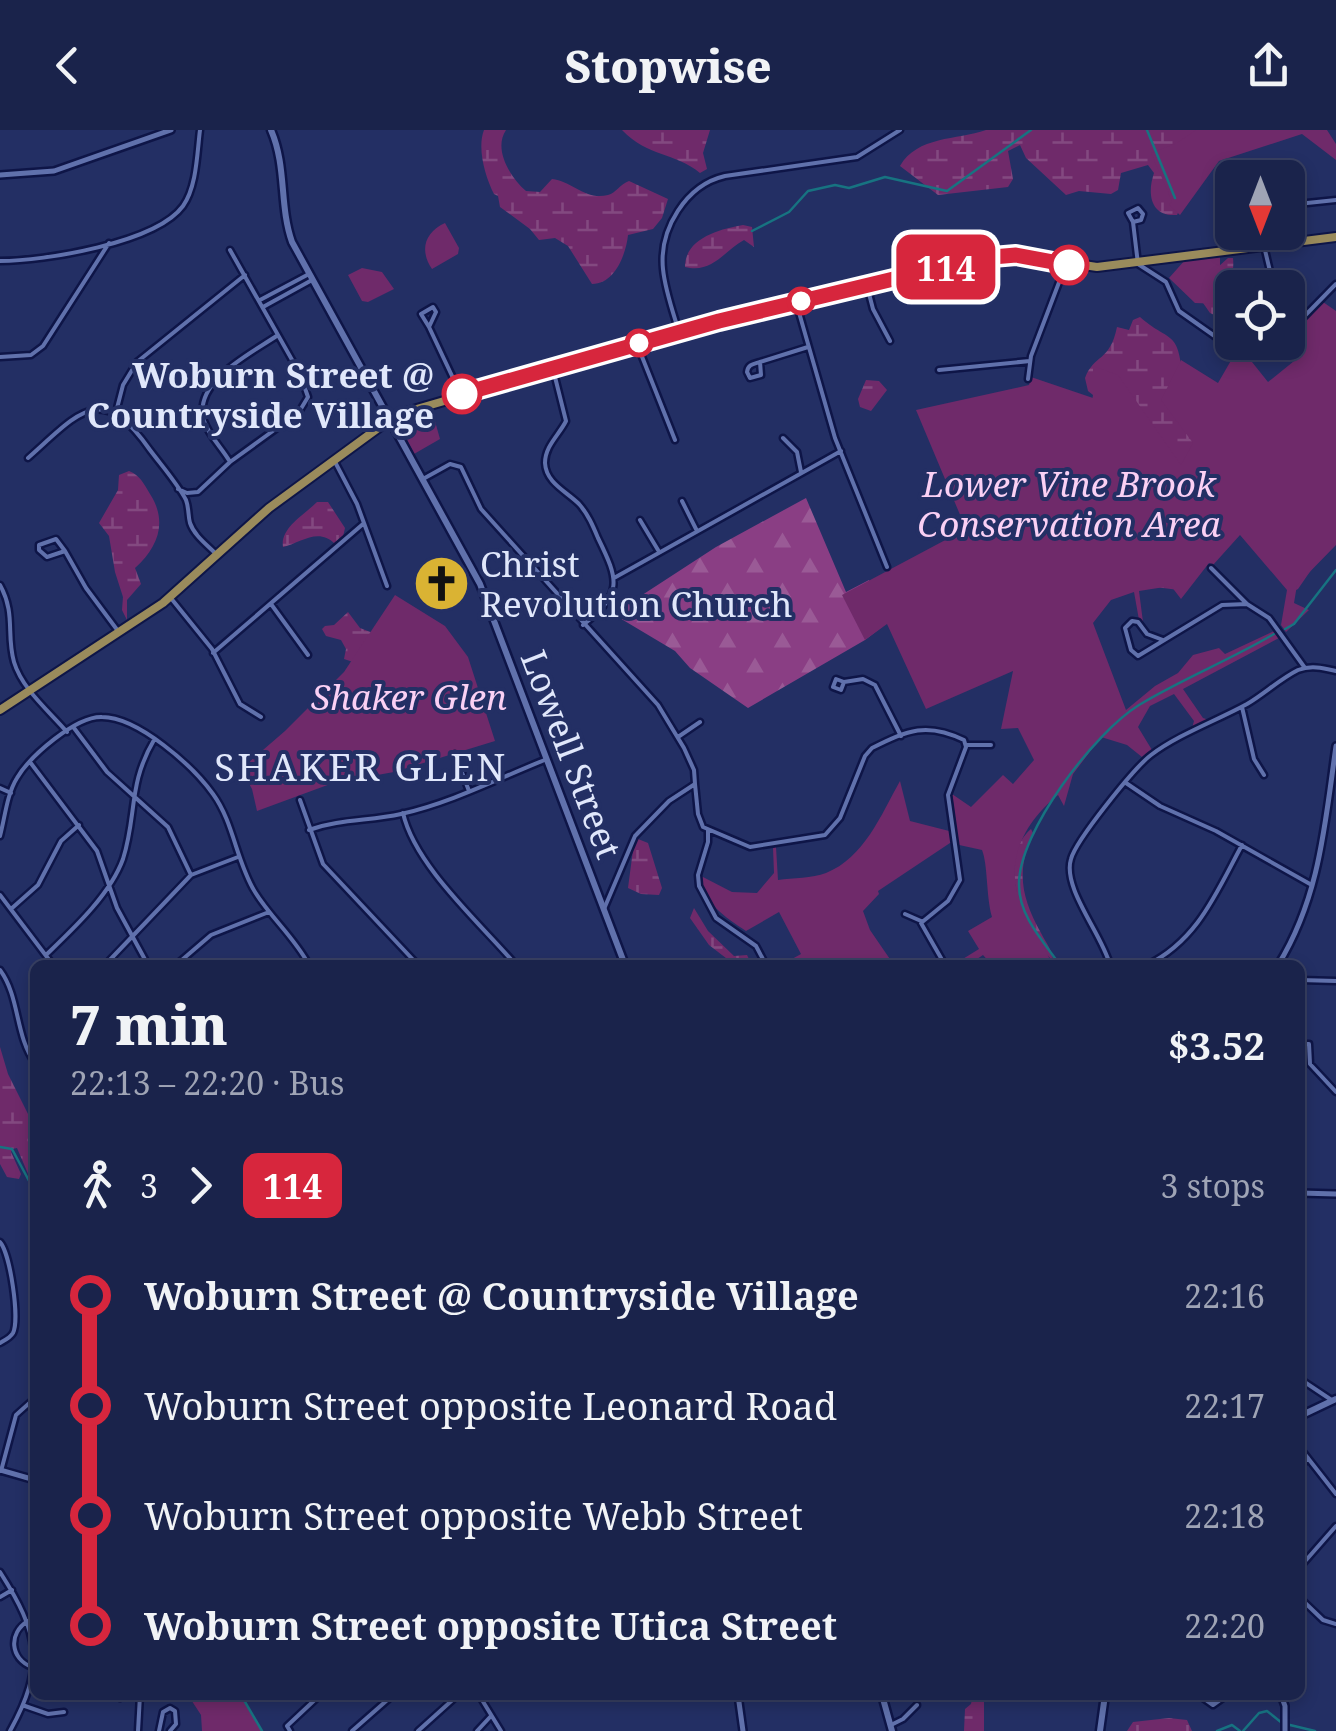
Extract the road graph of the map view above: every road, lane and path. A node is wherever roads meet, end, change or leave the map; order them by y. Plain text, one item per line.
1 (171, 130) edge
2 (200, 130) edge
3 (271, 130) edge
4 (896, 131) edge
5 (0, 175) edge
6 (1336, 200) edge
7 (1305, 203) edge
8 (1133, 222) dead end
9 (1336, 237) edge
10 (1305, 241) edge
11 (110, 243) junction
12 (230, 250) dead end
13 (1235, 250) edge
14 (0, 261) edge
15 (1137, 262) junction
16 (1066, 264) junction
17 (245, 275) junction
18 (310, 277) junction
19 (1336, 284) edge
20 (867, 286) junction
21 (796, 302) junction
22 (262, 304) junction
23 (1305, 316) edge
24 (429, 328) dead end
25 (679, 332) junction
26 (278, 334) junction
27 (1215, 335) edge
28 (890, 341) dead end
29 (637, 344) junction
30 (808, 347) junction
31 (0, 357) edge
32 (760, 362) dead end
33 (1030, 362) junction
34 (553, 368) junction
35 (938, 370) dead end
36 (1028, 379) dead end
37 (460, 395) junction
38 (116, 412) junction
39 (390, 419) junction
40 (783, 438) dead end
41 (675, 440) dead end
42 (841, 451) junction
43 (28, 458) dead end
44 (334, 460) junction
45 (230, 462) junction
46 (801, 474) junction
47 (423, 479) junction
48 (178, 489) junction
49 (198, 492) junction
50 (682, 501) dead end
51 (189, 510) junction
52 (640, 520) dead end
53 (363, 524) junction
54 (697, 531) junction
55 (65, 551) junction
56 (659, 552) junction
57 (217, 555) junction
58 (887, 567) dead end
59 (1211, 568) dead end
60 (614, 578) junction
61 (1227, 582) junction
62 (0, 585) edge
63 (387, 586) dead end
64 (170, 596) junction
65 (270, 604) junction
66 (1222, 604) junction
67 (1247, 604) junction
68 (582, 625) junction
69 (120, 633) junction
70 (1162, 640) junction
71 (214, 653) junction
72 (308, 655) dead end
73 (1306, 668) junction
74 (1336, 671) edge
75 (844, 682) dead end
76 (30, 688) junction
77 (1242, 706) junction
78 (0, 710) edge
79 (261, 717) dead end
80 (700, 722) dead end
81 (74, 728) junction
82 (67, 732) junction
83 (678, 736) junction
84 (901, 736) junction
85 (154, 740) junction
86 (966, 745) junction
87 (991, 745) dead end
88 (1336, 746) edge
89 (455, 754) dead end
90 (547, 759) junction
91 (30, 762) junction
92 (1264, 775) dead end
93 (1126, 782) junction
94 (695, 784) junction
95 (0, 788) edge
96 (469, 791) junction
97 (11, 793) junction
98 (132, 795) junction
99 (300, 800) dead end
100 (404, 813) junction
101 (79, 825) junction
102 (309, 830) junction
103 (708, 830) junction
104 (0, 836) edge
105 (1242, 846) junction
106 (240, 857) junction
107 (191, 875) junction
108 (108, 884) junction
109 (1314, 886) junction
110 (0, 895) edge
111 (11, 908) junction
112 (604, 909) junction
113 (269, 912) junction
114 (905, 914) dead end
115 (921, 921) junction
116 (132, 936) junction
117 (46, 955) junction
118 (50, 960) edge
119 (110, 960) edge
120 (145, 960) edge
121 (182, 960) edge
122 (305, 960) edge
123 (413, 960) edge
124 (512, 960) edge
125 (623, 960) edge
126 (763, 960) edge
127 (942, 960) edge
128 (1109, 960) edge
129 (1155, 960) edge
130 (1280, 960) edge
131 (0, 970) edge
132 (1305, 980) edge
133 (1336, 980) edge
134 (1305, 1044) edge
135 (30, 1053) edge
136 (1305, 1060) edge
137 (1309, 1060) junction
138 (1336, 1092) edge
139 (1305, 1193) edge
140 (1336, 1194) edge
141 (0, 1242) edge
142 (0, 1343) edge
143 (1305, 1382) edge
144 (1334, 1400) edge
145 (30, 1402) edge
146 (1305, 1414) edge
147 (1305, 1454) edge
148 (1308, 1458) junction
149 (1305, 1462) edge
150 (1, 1470) edge
151 (30, 1479) edge
152 (1336, 1494) edge
153 (1336, 1526) edge
154 (1305, 1561) edge
155 (0, 1572) edge
156 (12, 1590) junction
157 (0, 1597) edge
158 (1305, 1603) edge
159 (28, 1621) junction
160 (1336, 1624) edge
161 (30, 1640) edge
162 (30, 1667) edge
163 (30, 1681) edge
164 (140, 1700) edge
165 (315, 1700) edge
166 (387, 1700) edge
167 (452, 1700) edge
168 (482, 1700) edge
169 (739, 1700) edge
170 (884, 1700) edge
171 (1104, 1700) edge
172 (1283, 1700) edge
173 (917, 1705) dead end
174 (24, 1706) junction
175 (64, 1712) dead end
176 (491, 1716) junction
177 (288, 1728) edge
178 (892, 1728) edge
179 (10, 1731) edge
180 (138, 1731) edge
181 (159, 1731) edge
182 (170, 1731) edge
183 (352, 1731) edge
184 (418, 1731) edge
185 (477, 1731) edge
186 (501, 1731) edge
187 (744, 1731) edge
188 (1100, 1731) edge
189 (1285, 1731) edge

1 - 5 street
2 - 11 street
3 - 18 main road, Lowell Street
4 - 25 street
6 - 7 street
8 - 15 street
9 - 10 main road
11 - 14 street
11 - 31 street
12 - 17 street
13 - 15 main road
15 - 16 main road
15 - 27 street
16 - 20 main road
16 - 33 street
17 - 22 street
17 - 38 street
18 - 22 street
18 - 39 main road, Lowell Street
19 - 23 street
20 - 21 main road
20 - 28 street
21 - 25 main road
21 - 30 street
22 - 26 street
24 - 37 street
25 - 29 main road
26 - 45 street
26 - 45 street
29 - 34 main road
29 - 41 street
30 - 32 street
30 - 42 street
33 - 35 street
33 - 36 street
34 - 37 main road
34 - 60 street
37 - 39 main road
38 - 43 street
38 - 48 street
39 - 44 main road
39 - 47 main road, Lowell Street
40 - 46 street
42 - 46 street
42 - 58 street
44 - 53 street
44 - 57 main road
45 - 49 street
46 - 54 street
47 - 68 street
47 - 90 main road, Lowell Street
48 - 49 street
48 - 51 street
49 - 51 street
50 - 54 street
51 - 57 street
52 - 56 street
53 - 63 street
53 - 65 street
54 - 56 street
55 - 55 street
55 - 69 street
56 - 60 street
57 - 64 main road
59 - 61 street
60 - 68 street
61 - 66 street
61 - 67 street
62 - 76 street
64 - 69 main road
64 - 71 street
65 - 71 street
65 - 72 street
66 - 67 street
66 - 70 street
67 - 73 street
68 - 83 street
69 - 76 main road
70 - 70 street
71 - 79 street
73 - 74 street
73 - 77 street
75 - 84 street
76 - 78 main road
76 - 82 street
77 - 92 street
77 - 93 street
80 - 83 street
81 - 82 street
81 - 85 street
81 - 98 street
82 - 91 street
83 - 94 street
84 - 86 street
84 - 103 street
85 - 98 street
85 - 106 street
86 - 87 street
86 - 115 street
88 - 109 street
89 - 96 street
90 - 96 street
90 - 112 main road, Lowell Street
91 - 97 street
91 - 101 street
93 - 105 street
93 - 128 street
94 - 103 street
94 - 112 street
95 - 97 street
96 - 100 street
97 - 104 street
98 - 107 street
98 - 108 street
99 - 102 street
100 - 102 street
100 - 124 street
101 - 108 street
101 - 111 street
102 - 123 street
103 - 126 street
105 - 109 street
105 - 129 street
106 - 107 street
106 - 113 street
107 - 116 street
108 - 116 street
108 - 117 street
109 - 130 street
110 - 111 street
111 - 117 street
112 - 125 main road, Lowell Street
113 - 121 street
113 - 122 street
114 - 115 street
115 - 127 street
116 - 119 street
116 - 120 street
117 - 118 street
131 - 135 street
132 - 133 street
134 - 137 street
136 - 137 street
137 - 138 street
139 - 140 street
141 - 142 street
143 - 144 street
144 - 146 main road
145 - 150 street
147 - 148 street
148 - 149 street
148 - 152 street
150 - 151 street
153 - 154 street
155 - 156 street
156 - 157 street
156 - 159 street
158 - 160 street
159 - 161 street
159 - 162 street
163 - 174 street
164 - 180 street
165 - 177 street
166 - 183 street
167 - 184 street
168 - 176 street
169 - 187 street
170 - 178 main road
171 - 188 main road
172 - 189 street
173 - 178 street
174 - 175 street
174 - 179 street
176 - 185 street
176 - 186 street
181 - 182 street

